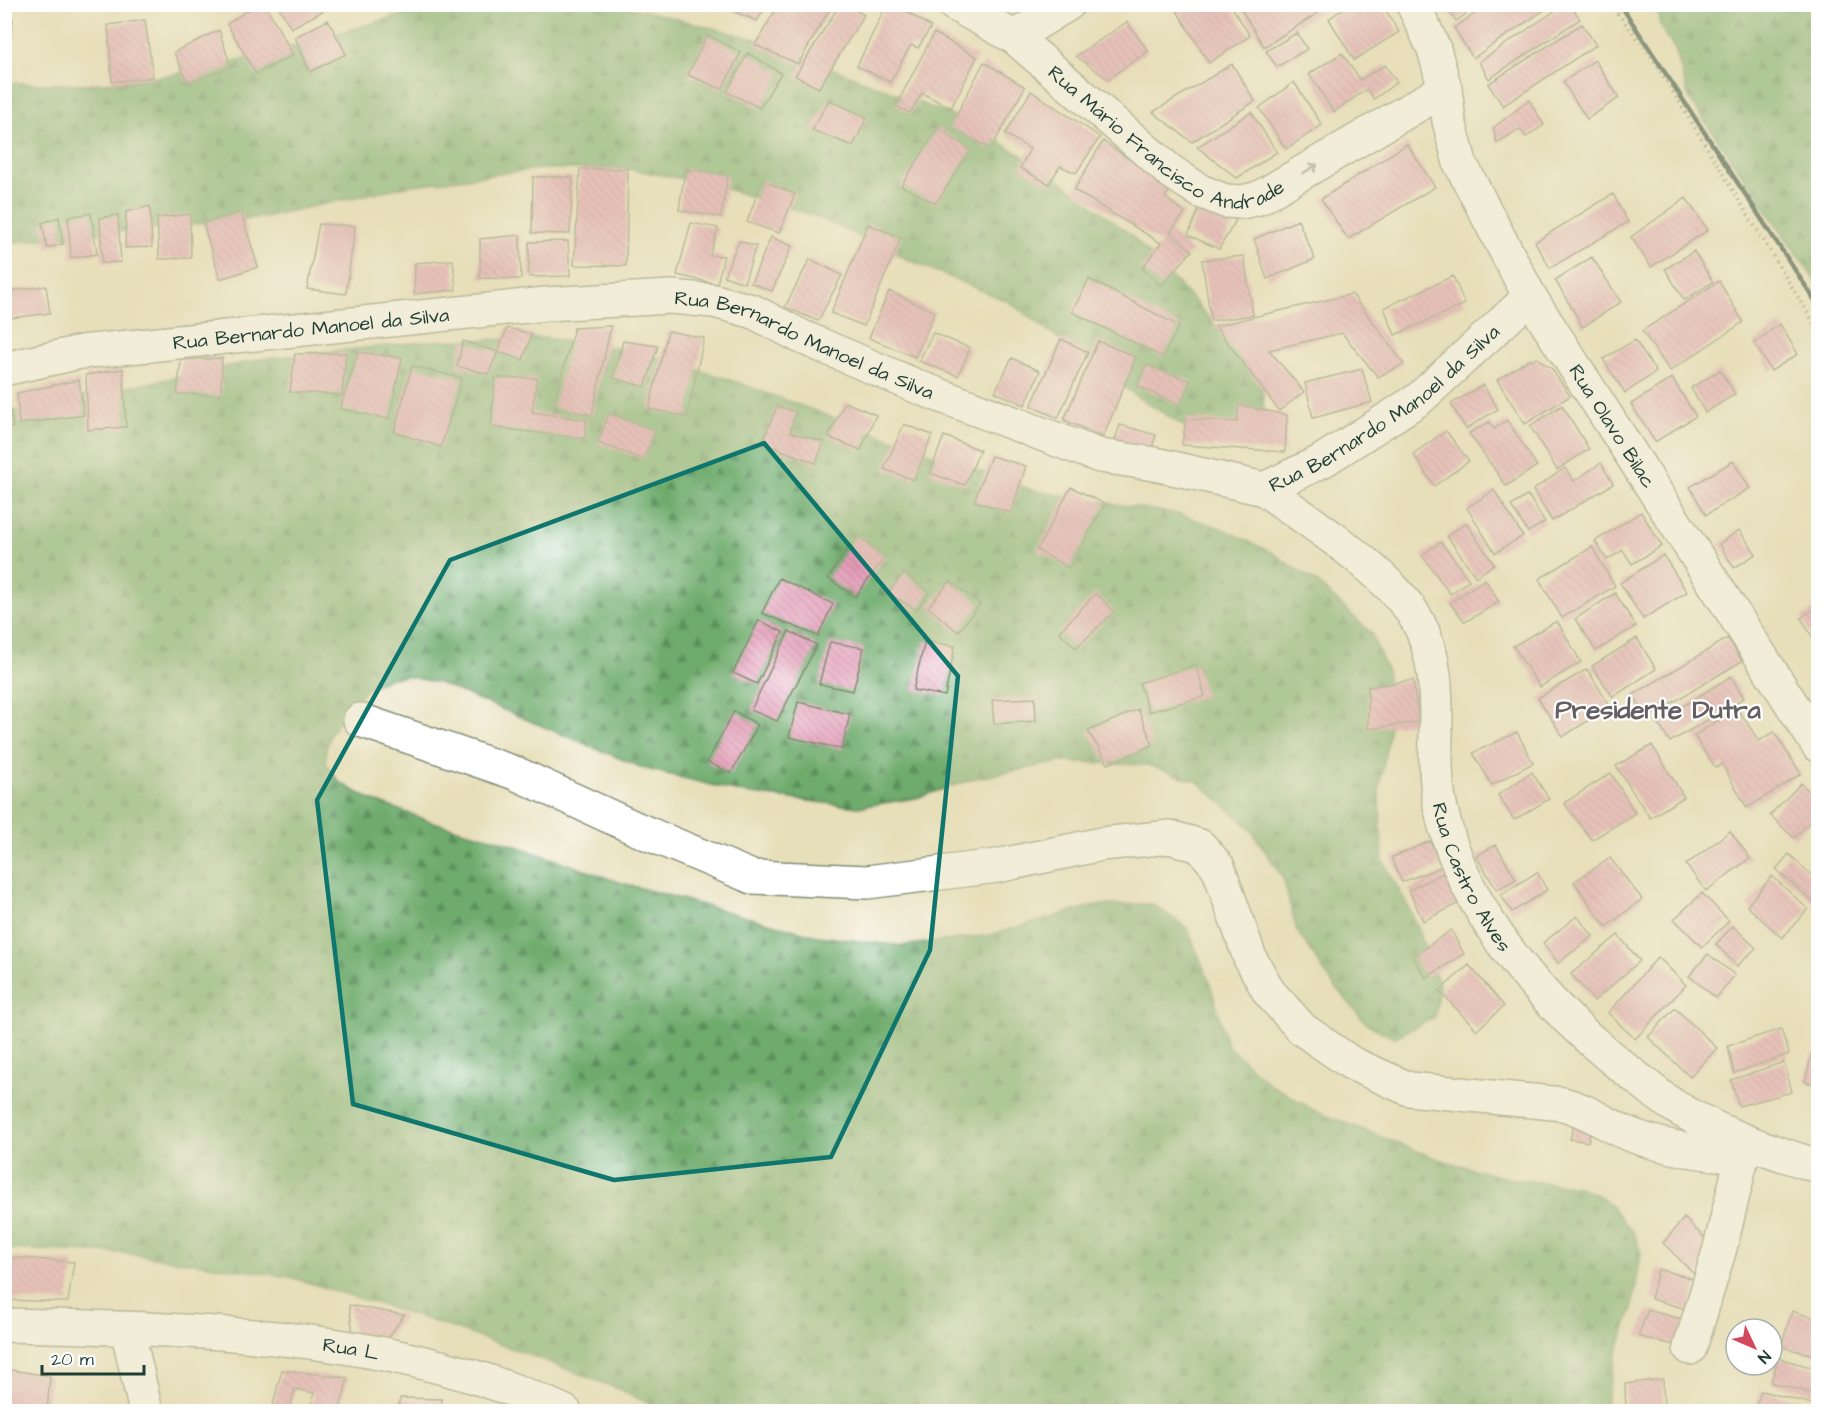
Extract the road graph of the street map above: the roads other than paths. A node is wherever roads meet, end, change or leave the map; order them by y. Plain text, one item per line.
1 (954, 4) edge
2 (1068, 4) edge
3 (1413, 4) edge
4 (1014, 37) junction
5 (1445, 89) junction
6 (1530, 297) junction
7 (4, 369) edge
8 (1264, 489) junction
9 (360, 720) dead end
10 (1818, 745) edge
11 (1745, 1150) junction
12 (1818, 1167) edge
13 (4, 1325) edge
14 (127, 1328) junction
15 (1690, 1348) dead end
16 (146, 1412) edge
17 (565, 1412) edge

1 - 4 street, Rua Mário Francisco Andrade
2 - 4 street
3 - 5 street, Rua Olavo Bilac
4 -> 5 street, Rua Mário Francisco Andrade
5 - 6 street, Rua Olavo Bilac
6 - 8 street, Rua Bernardo Manoel da Silva
6 - 10 street, Rua Olavo Bilac
7 - 8 street, Rua Bernardo Manoel da Silva
8 - 11 street, Rua Castro Alves
9 - 11 street
11 - 12 street, Rua Castro Alves
11 - 15 street
13 - 14 street, Rua L
14 - 16 street
14 - 17 street, Rua L

